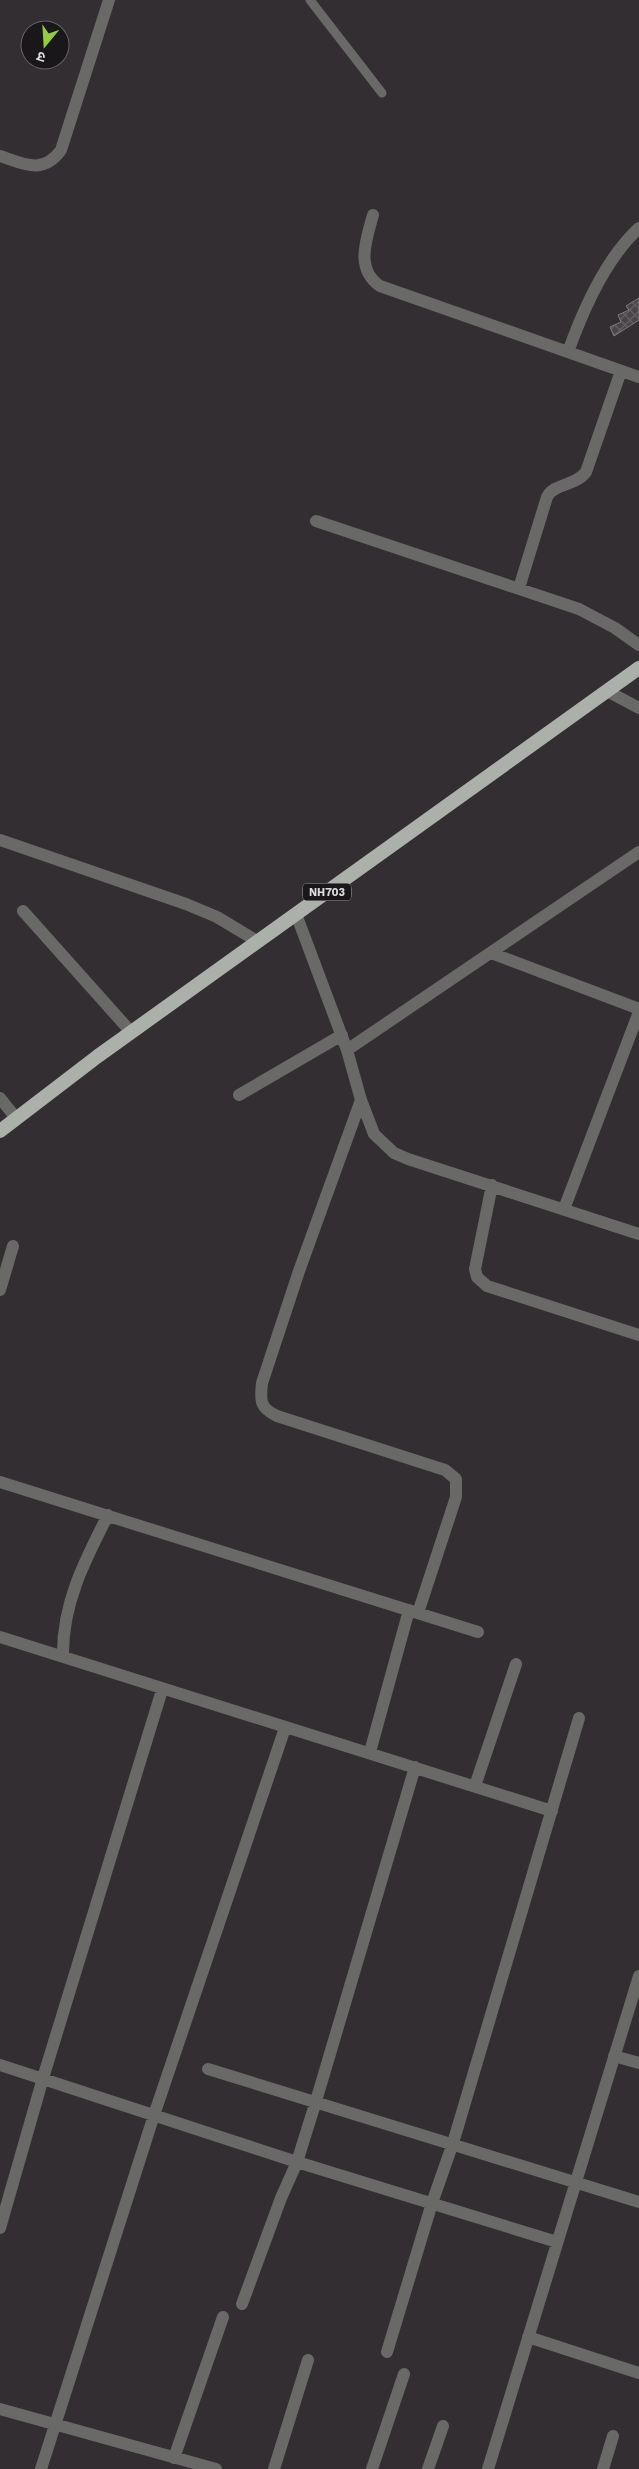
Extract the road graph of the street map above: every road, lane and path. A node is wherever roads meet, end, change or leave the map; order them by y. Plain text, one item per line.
1 (109, 0) edge
2 (310, 0) edge
3 (382, 93) dead end
4 (0, 156) edge
5 (373, 215) dead end
6 (639, 228) edge
7 (568, 352) junction
8 (621, 371) junction
9 (639, 377) edge
10 (316, 521) dead end
11 (519, 588) junction
12 (639, 645) edge
13 (639, 668) edge
14 (607, 691) junction
15 (639, 708) edge
16 (0, 840) edge
17 (639, 852) edge
18 (23, 911) dead end
19 (296, 914) junction
20 (257, 941) junction
21 (491, 953) junction
22 (639, 1010) edge
23 (131, 1032) junction
24 (342, 1035) junction
25 (347, 1050) junction
26 (239, 1095) dead end
27 (0, 1098) edge
28 (361, 1100) junction
29 (16, 1118) junction
30 (0, 1131) edge
31 (492, 1184) junction
32 (564, 1209) junction
33 (639, 1234) edge
34 (13, 1246) dead end
35 (0, 1290) edge
36 (639, 1335) edge
37 (0, 1482) edge
38 (108, 1515) junction
39 (413, 1612) junction
40 (478, 1632) dead end
41 (0, 1637) edge
42 (63, 1656) junction
43 (516, 1664) dead end
44 (162, 1690) junction
45 (579, 1718) dead end
46 (285, 1728) junction
47 (370, 1752) junction
48 (415, 1767) junction
49 (475, 1786) junction
50 (552, 1811) junction
51 (639, 1976) edge
52 (614, 2056) junction
53 (639, 2063) edge
54 (0, 2065) edge
55 (208, 2069) dead end
56 (43, 2078) junction
57 (316, 2101) junction
58 (154, 2115) junction
59 (453, 2143) junction
60 (297, 2162) junction
61 (576, 2183) junction
62 (639, 2202) edge
63 (432, 2203) junction
64 (0, 2228) edge
65 (558, 2242) junction
66 (242, 2304) dead end
67 (223, 2317) dead end
68 (528, 2337) junction
69 (387, 2352) dead end
70 (308, 2360) dead end
71 (639, 2372) edge
72 (404, 2374) dead end
73 (0, 2409) edge
74 (56, 2423) junction
75 (443, 2426) dead end
76 (613, 2436) dead end
77 (174, 2458) junction
78 (197, 2466) edge
79 (41, 2469) edge
80 (216, 2469) edge
81 (274, 2469) edge
82 (372, 2469) edge
83 (428, 2469) edge
84 (488, 2469) edge
85 (603, 2469) edge

1 - 4 street
2 - 3 lane
5 - 7 street
6 - 7 street
7 - 8 street
8 - 9 street
8 - 11 street
10 - 11 street
11 - 12 street
13 - 14 highway, NH703
14 - 15 street
14 - 19 highway, NH703
16 - 20 street
17 - 21 street
18 - 23 street
19 - 20 highway, NH703
19 - 24 street
20 - 23 highway, NH703
21 - 22 street
21 - 25 street
22 - 32 street
23 - 29 highway, NH703
24 - 25 street
24 - 26 street
25 - 28 street
27 - 29 street
28 - 31 street
28 - 39 street
29 - 30 highway, NH703
31 - 32 street
31 - 36 street
32 - 33 street
34 - 35 street
37 - 38 street
38 - 39 street
38 - 42 street
39 - 40 street
39 - 47 street
41 - 42 street
42 - 44 street
43 - 49 street
44 - 46 street
44 - 56 street
45 - 50 street
46 - 47 street
46 - 58 street
47 - 48 street
48 - 49 street
48 - 57 street
49 - 50 street
50 - 59 street
51 - 52 street
52 - 53 street
52 - 61 street
54 - 56 street
55 - 57 street
56 - 58 street
56 - 64 street
57 - 59 street
57 - 60 street
58 - 60 street
58 - 74 street
59 - 61 street
59 - 63 street
60 - 63 street
60 - 66 street
61 - 62 street
61 - 65 street
63 - 65 street
63 - 69 street
65 - 68 street
67 - 77 street
68 - 71 street
68 - 84 street
70 - 81 street
72 - 82 street
73 - 74 street
74 - 77 street
74 - 79 street
75 - 83 street
76 - 85 street
77 - 78 street
78 - 80 street

